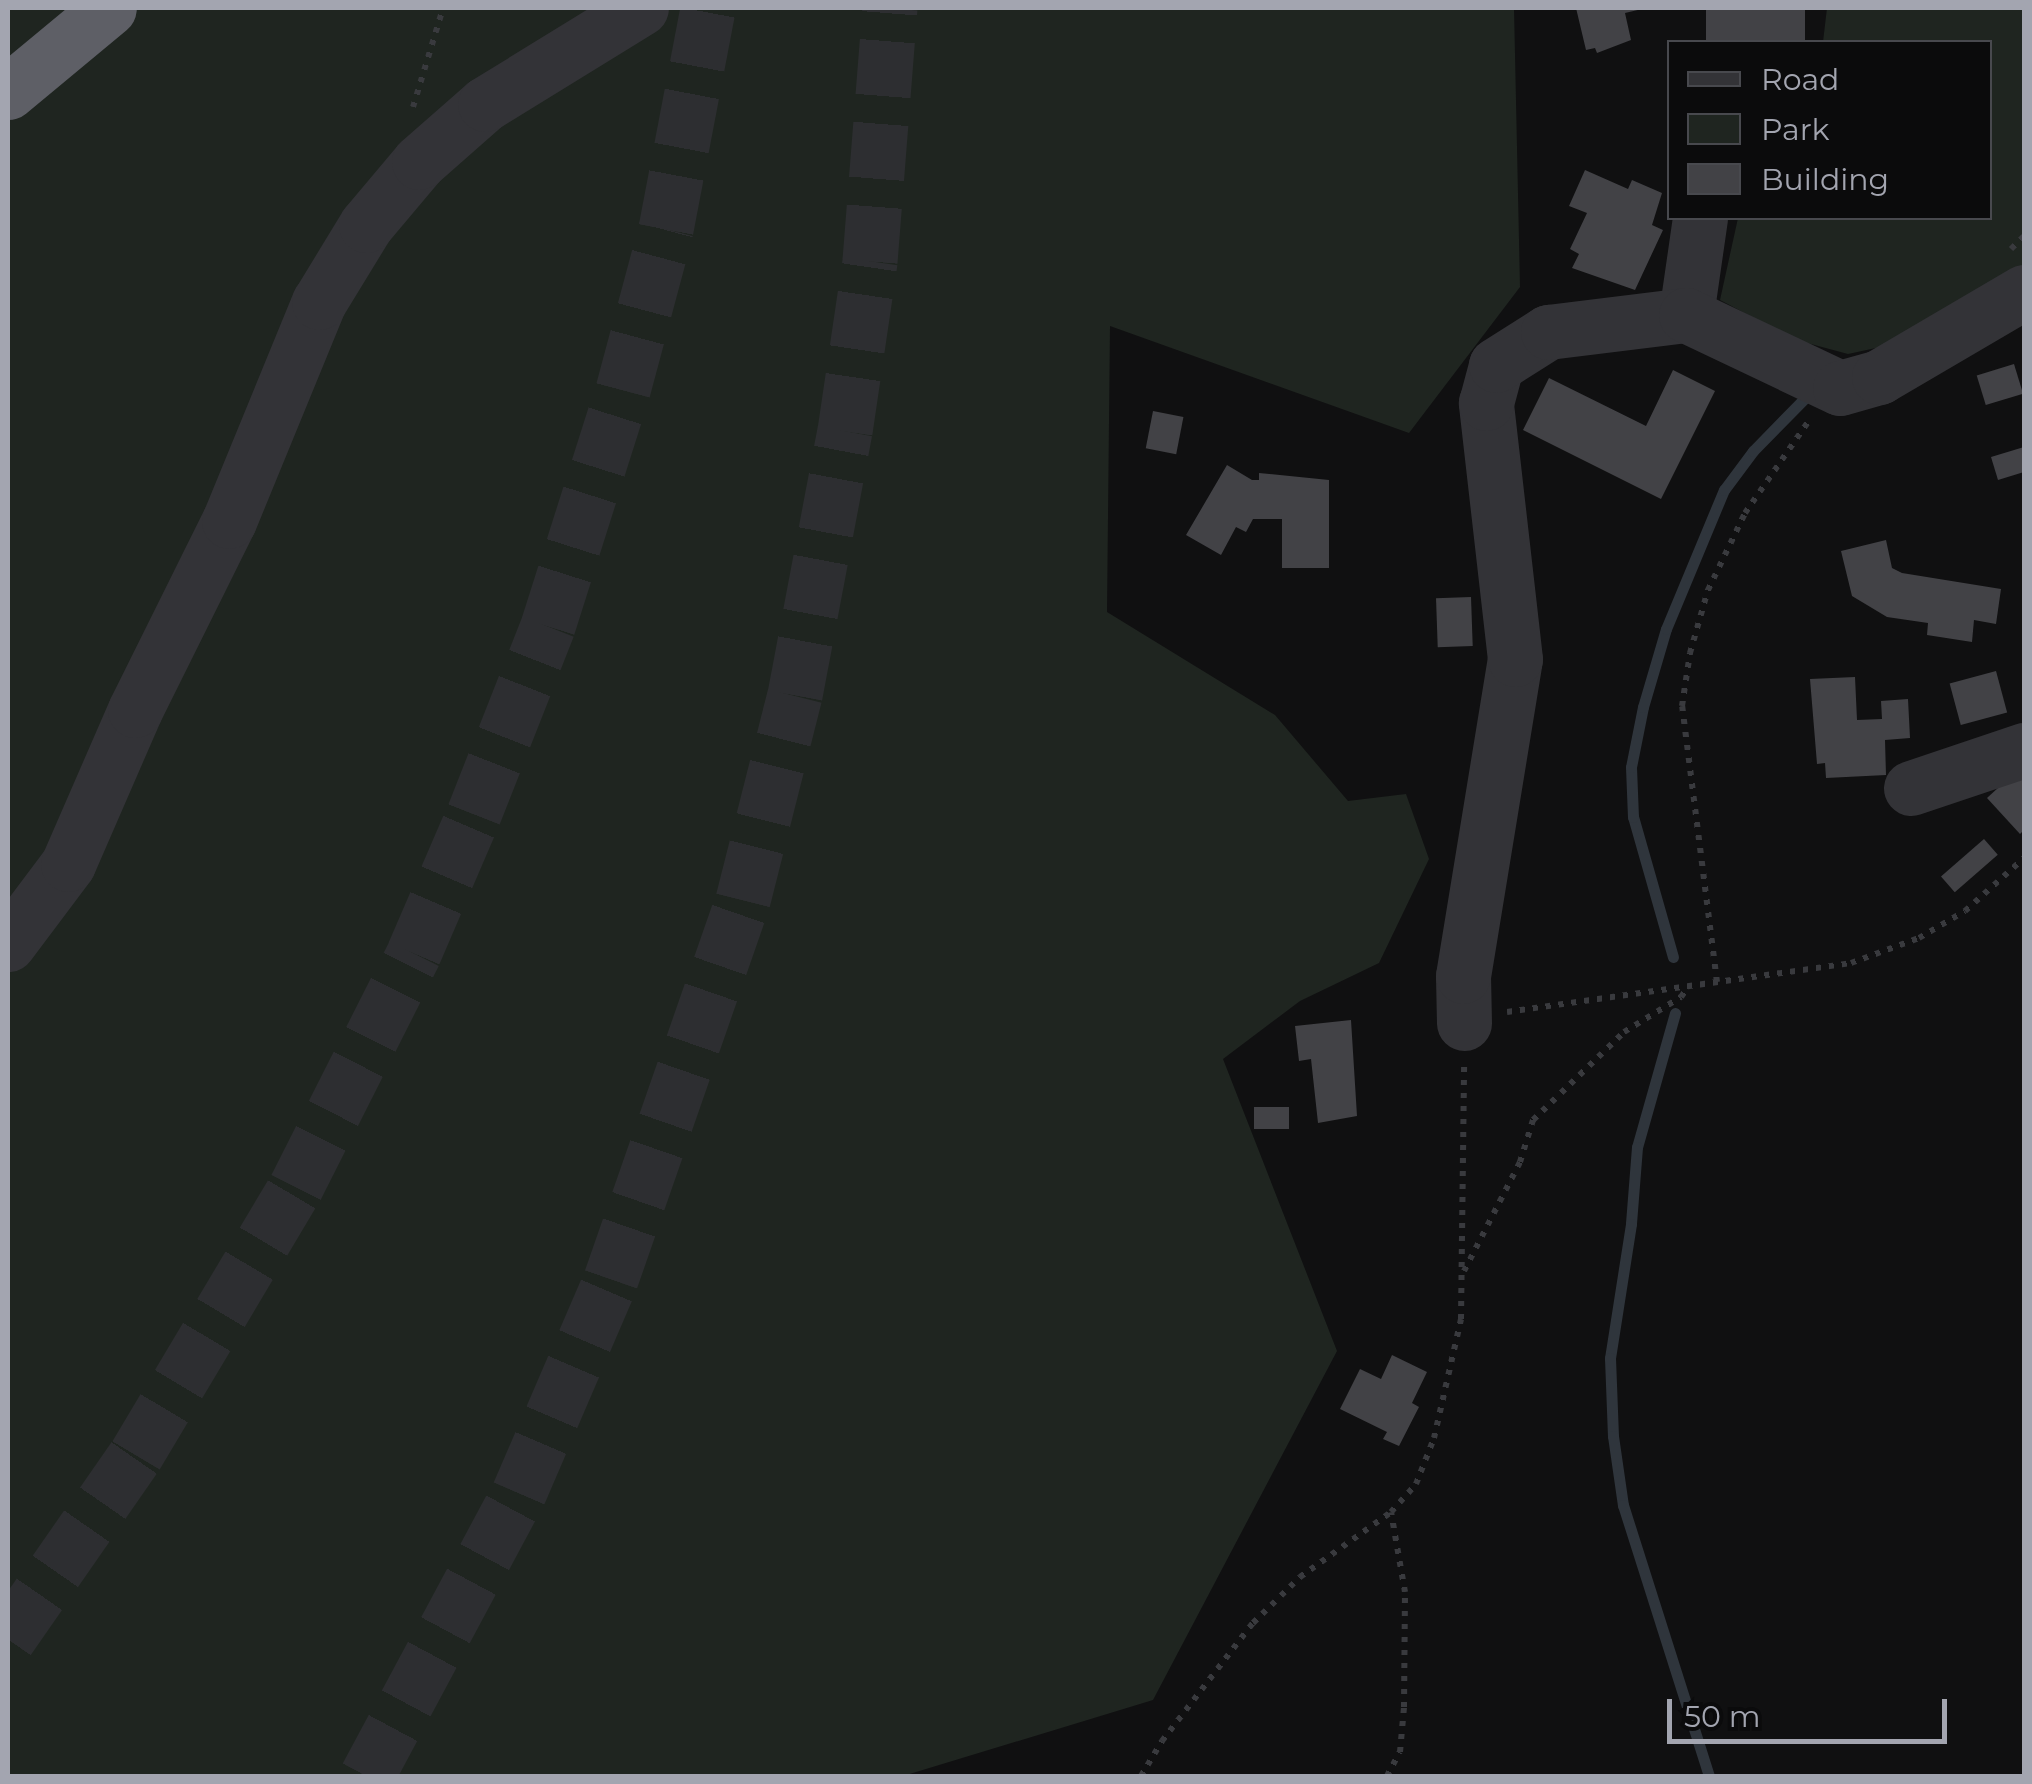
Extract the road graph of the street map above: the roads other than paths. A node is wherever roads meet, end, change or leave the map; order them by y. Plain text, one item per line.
1 (108, 8) edge
2 (642, 8) edge
3 (8, 92) edge
4 (1700, 220) edge
5 (2024, 292) edge
6 (1686, 315) junction
7 (2024, 750) edge
8 (1911, 788) dead end
9 (8, 944) edge
10 (1464, 1023) road end

1 - 3 highway
2 - 9 lane
4 - 6 lane
5 - 6 lane
6 - 10 lane
7 - 8 lane

